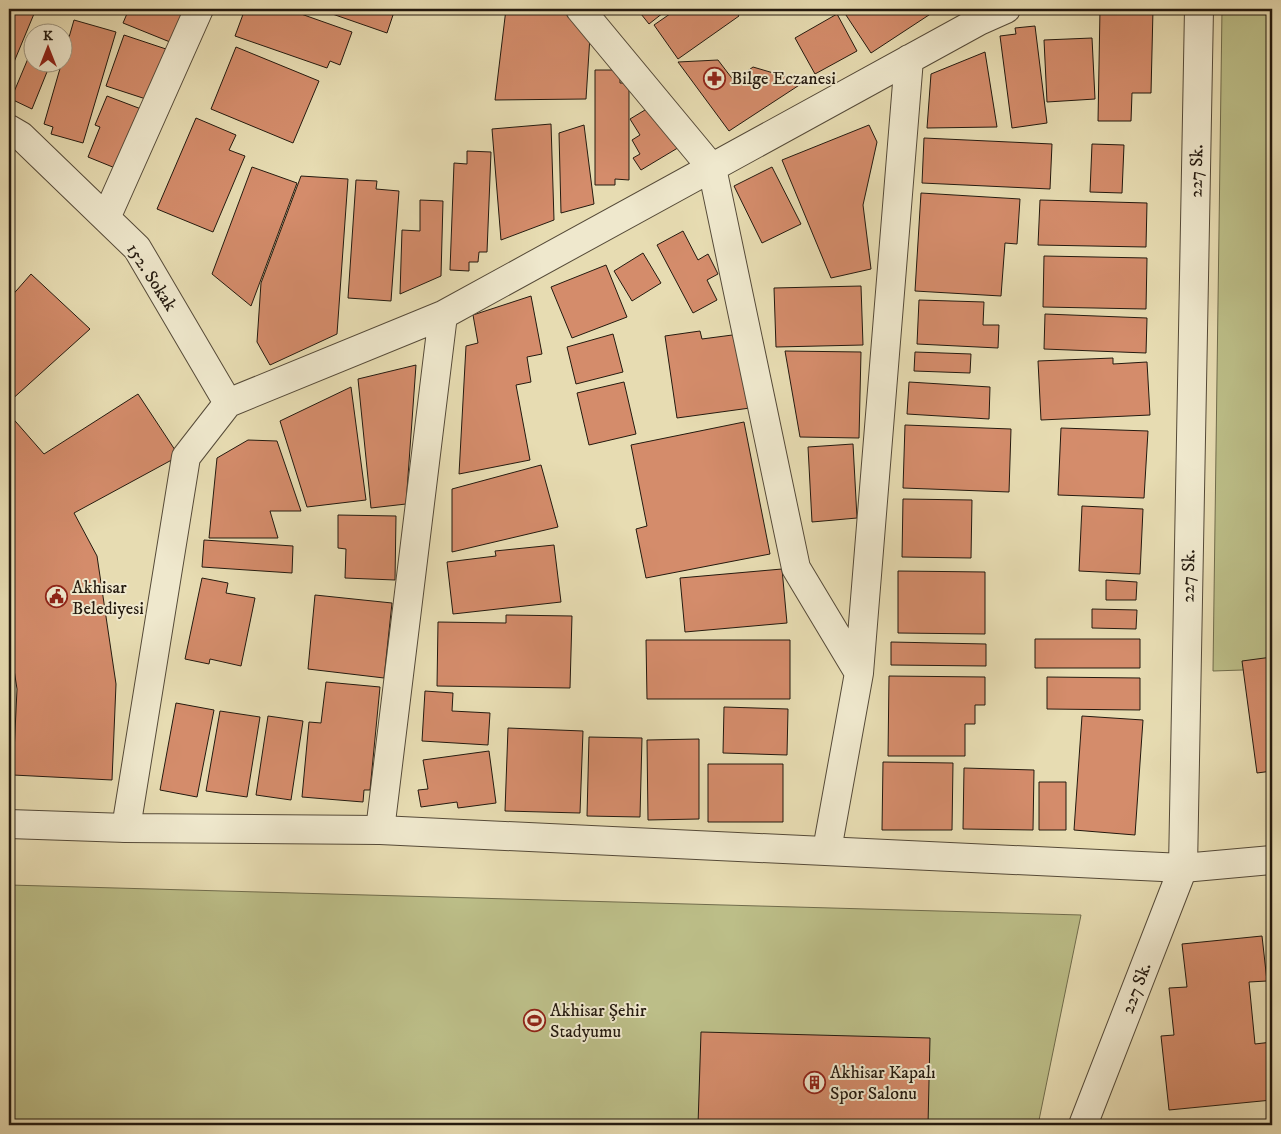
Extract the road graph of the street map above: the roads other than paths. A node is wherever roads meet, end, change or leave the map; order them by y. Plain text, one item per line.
1 (199, 9) edge
2 (580, 9) edge
3 (1006, 9) edge
4 (1199, 9) edge
5 (975, 15) edge
6 (910, 59) junction
7 (9, 129) edge
8 (712, 168) junction
9 (106, 218) junction
10 (443, 315) junction
11 (228, 403) junction
12 (859, 673) junction
13 (9, 824) edge
14 (126, 828) junction
15 (380, 830) junction
16 (827, 850) junction
17 (1272, 860) edge
18 (1183, 868) junction
19 (1082, 1125) edge

1 - 9 street
2 - 8 street
3 - 5 street
4 - 18 street, 227 Sk.
5 - 6 street
6 - 8 street
6 - 12 street
7 - 9 street, 152. Sokak
8 - 10 street
8 - 12 street
9 - 11 street, 152. Sokak
10 - 11 street
10 - 15 street
11 - 14 street
12 - 16 street
13 - 14 street
14 - 15 street
15 - 16 street
16 - 18 street
17 - 18 street
18 - 19 street, 227 Sk.

